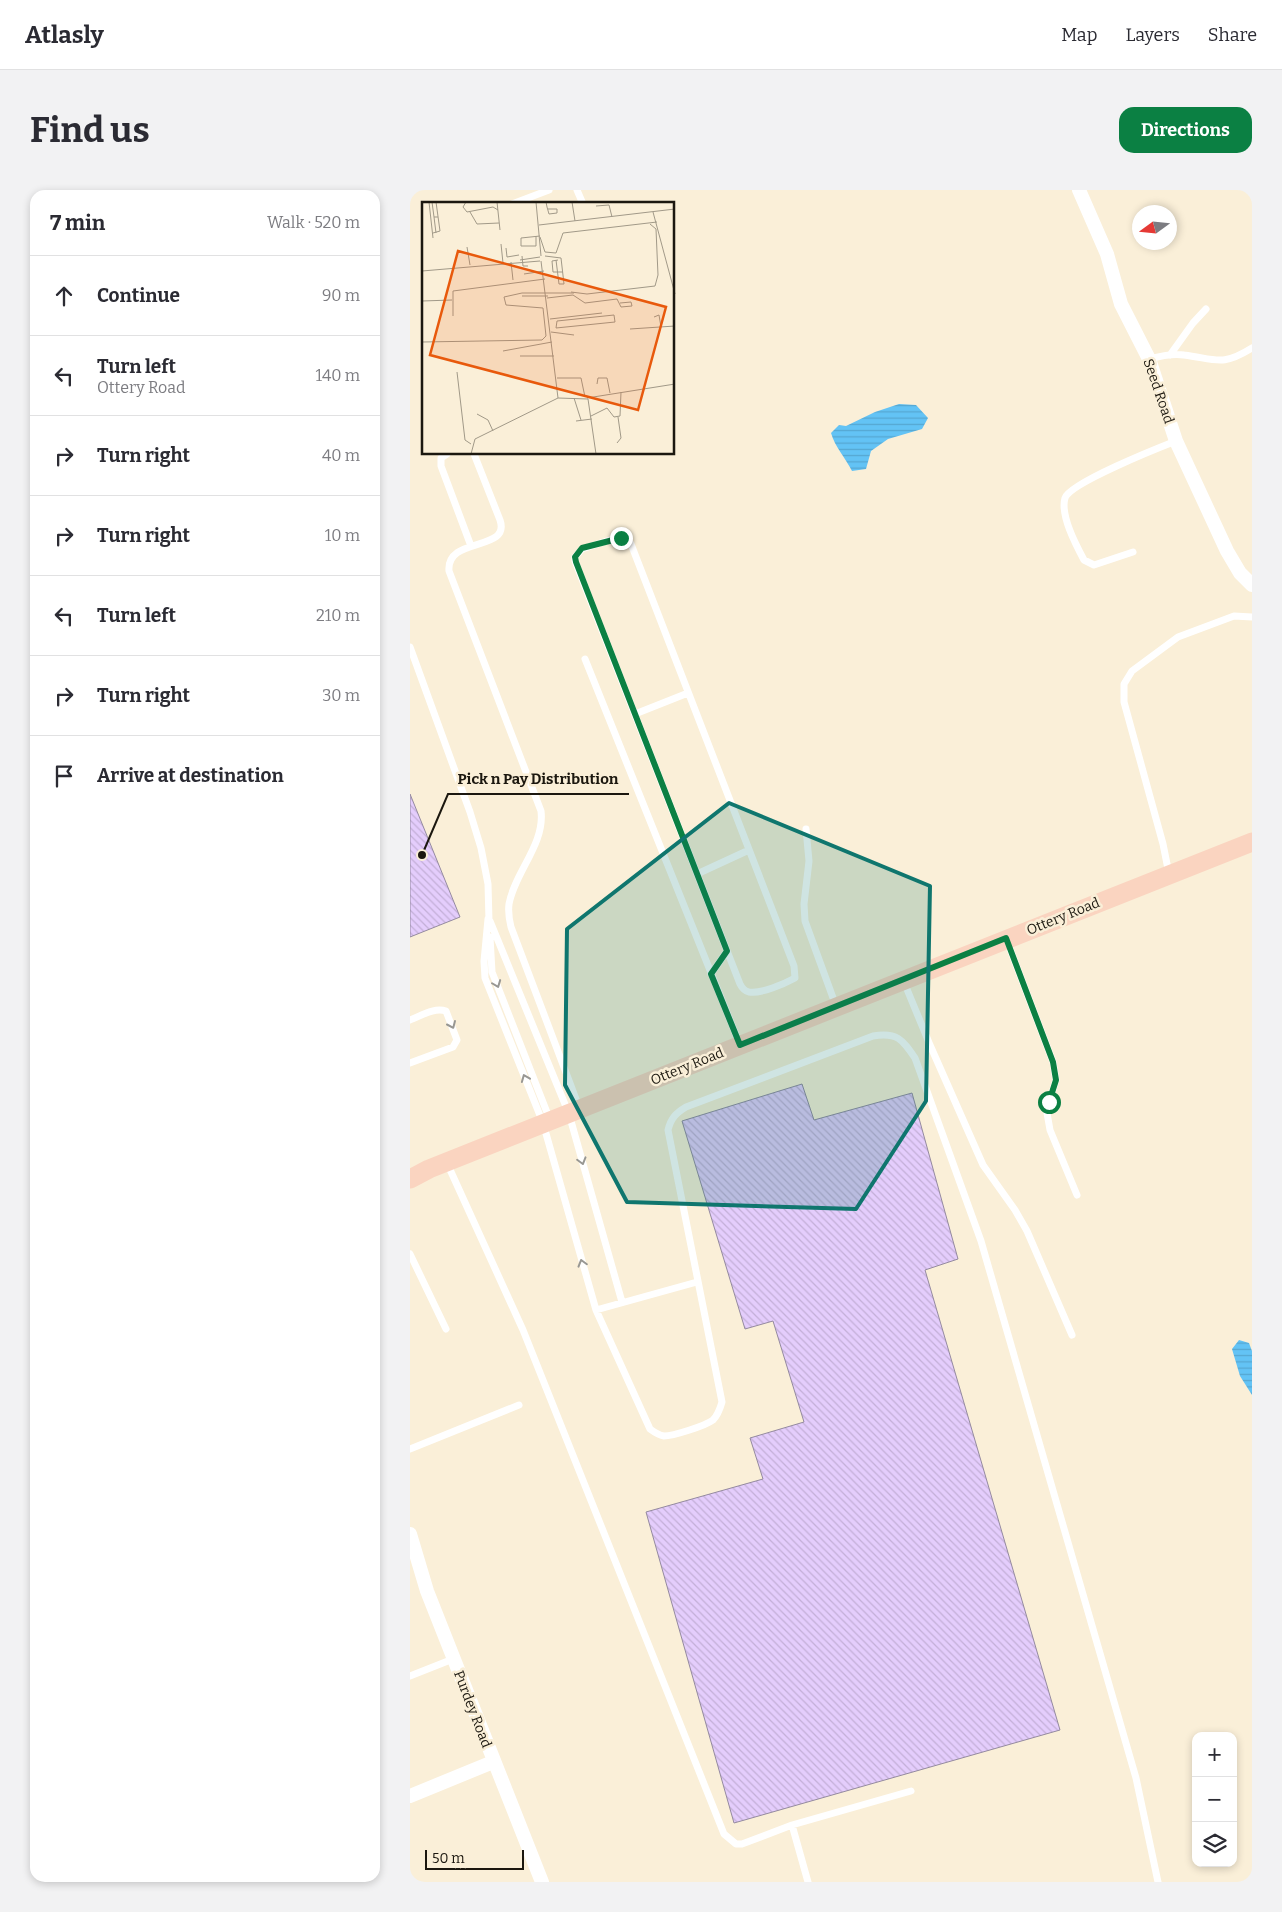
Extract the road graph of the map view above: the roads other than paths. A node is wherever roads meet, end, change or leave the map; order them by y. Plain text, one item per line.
1 (549, 190) edge
2 (577, 190) edge
3 (1079, 190) edge
4 (517, 202) edge
5 (582, 202) edge
6 (1206, 309) dead end
7 (1252, 348) edge
8 (1170, 355) junction
9 (1148, 359) junction
10 (1176, 441) junction
11 (446, 455) edge
12 (474, 455) edge
13 (470, 546) junction
14 (1133, 552) dead end
15 (1252, 585) edge
16 (1252, 617) edge
17 (410, 647) edge
18 (585, 659) dead end
19 (688, 694) junction
20 (635, 714) junction
21 (806, 829) dead end
22 (1252, 842) edge
23 (749, 850) junction
24 (697, 874) junction
25 (1169, 874) junction
26 (488, 919) junction
27 (1006, 938) junction
28 (727, 951) junction
29 (711, 974) junction
30 (903, 980) junction
31 (836, 1007) junction
32 (410, 1020) edge
33 (740, 1045) junction
34 (410, 1063) edge
35 (574, 1111) junction
36 (547, 1122) junction
37 (446, 1162) junction
38 (419, 1170) edge
39 (410, 1179) edge
40 (1078, 1194) dead end
41 (410, 1254) edge
42 (697, 1282) junction
43 (622, 1302) junction
44 (596, 1310) junction
45 (446, 1330) dead end
46 (1072, 1335) dead end
47 (519, 1405) dead end
48 (410, 1449) edge
49 (410, 1534) edge
50 (453, 1659) junction
51 (410, 1676) edge
52 (493, 1762) junction
53 (911, 1791) dead end
54 (410, 1796) edge
55 (792, 1825) junction
56 (542, 1882) edge
57 (808, 1882) edge
58 (1158, 1882) edge

1 - 4 lane
2 - 5 lane
3 - 9 street, Seed Road
6 - 8 lane
7 - 8 lane
8 - 9 lane
9 - 10 street, Seed Road
10 - 14 lane
10 - 15 street, Seed Road
11 - 13 lane
12 - 13 lane
13 - 35 lane
16 - 25 lane
17 - 26 lane
18 - 29 lane
19 - 20 lane
19 - 20 lane
19 - 23 lane
20 - 24 lane
21 - 31 lane
22 - 25 street, Ottery Road
23 - 24 lane
23 - 28 lane
24 - 28 lane
25 - 27 street, Ottery Road
26 - 35 lane
26 - 36 lane
27 - 30 street, Ottery Road
27 - 40 lane
28 - 29 lane
29 - 33 lane
30 - 31 street, Ottery Road
30 - 46 lane
31 - 33 street, Ottery Road
32 -> 34 lane
33 - 35 street, Ottery Road
35 - 36 street, Ottery Road
35 -> 43 lane
36 - 37 street, Ottery Road
44 -> 36 lane
37 - 38 street, Ottery Road
37 - 55 lane
38 - 39 street, Ottery Road
41 - 45 lane
42 - 43 lane
42 - 44 lane
42 - 58 lane
43 - 44 lane
47 - 48 lane
49 - 50 street, Purdey Road
50 - 51 lane
50 - 52 street, Purdey Road
52 - 54 street
52 - 56 street, Purdey Road
53 - 55 lane
55 - 57 lane

